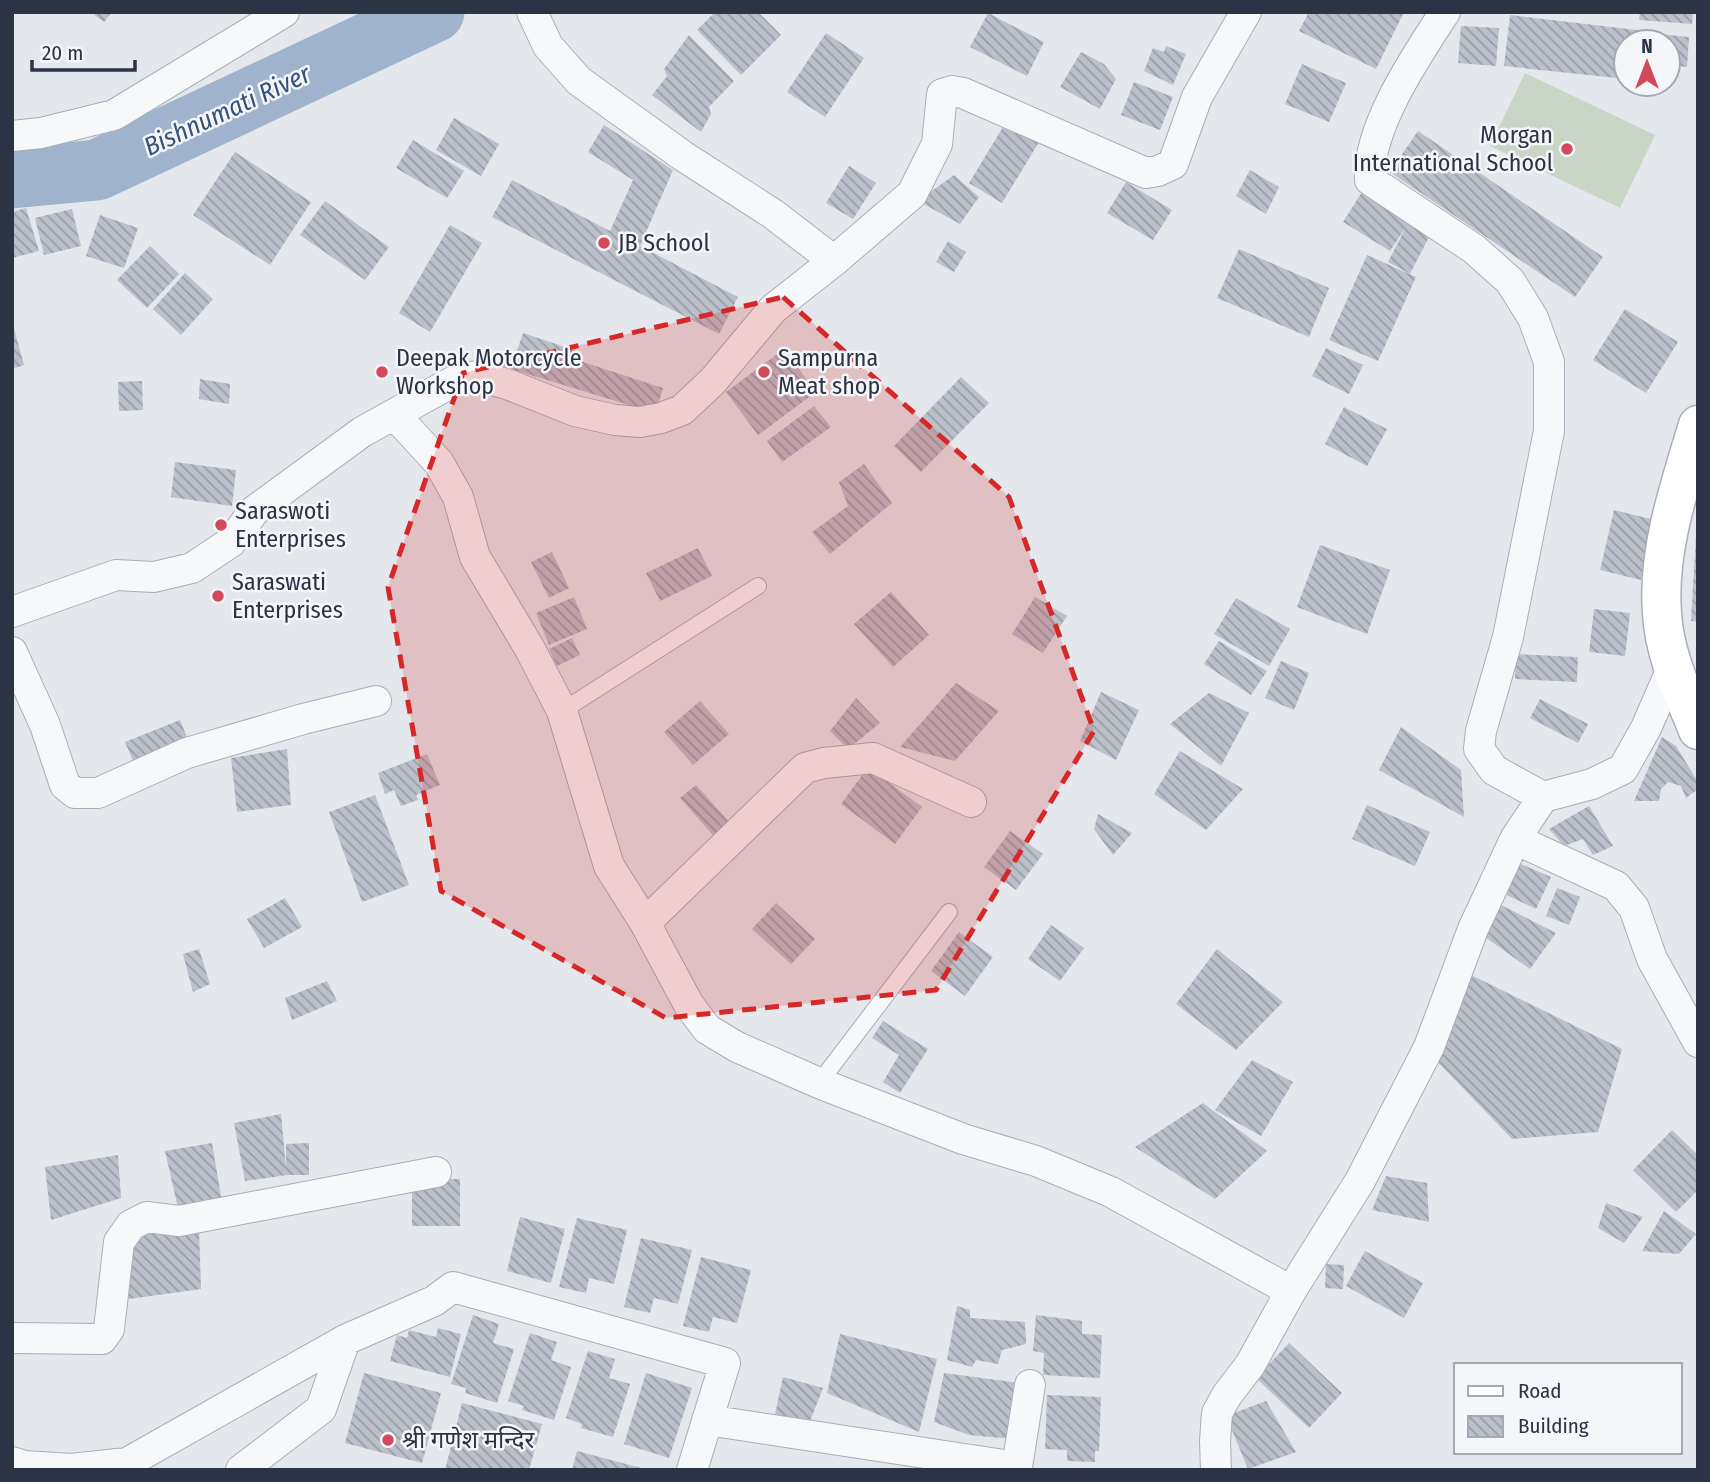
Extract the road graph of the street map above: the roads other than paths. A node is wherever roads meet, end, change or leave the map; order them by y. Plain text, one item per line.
1 (284, 12) edge
2 (532, 12) edge
3 (1246, 12) edge
4 (1445, 12) edge
5 (12, 136) edge
6 (834, 261) junction
7 (395, 415) junction
8 (1698, 425) edge
9 (758, 586) dead end
10 (12, 612) edge
11 (12, 652) edge
12 (1673, 666) junction
13 (376, 701) dead end
14 (562, 711) junction
15 (1698, 730) edge
16 (1543, 797) junction
17 (971, 802) dead end
18 (1516, 839) junction
19 (949, 912) dead end
20 (645, 923) junction
21 (1698, 1042) edge
22 (819, 1083) junction
23 (436, 1172) dead end
24 (1291, 1291) junction
25 (12, 1338) edge
26 (345, 1340) junction
27 (1030, 1385) dead end
28 (707, 1420) junction
29 (12, 1462) edge
30 (1017, 1468) edge
31 (241, 1470) edge
32 (692, 1470) edge
33 (1216, 1470) edge

1 - 5 street
2 - 6 street
3 - 6 street
4 - 16 street
6 - 7 street
7 - 10 street
7 - 14 street
8 - 12 street
9 - 14 lane
11 - 13 street
12 - 15 street
12 - 16 street
14 - 20 street
16 - 18 street
17 - 20 street
18 - 21 street
18 - 24 street
19 - 22 lane
20 - 22 street
22 - 24 street
23 - 25 street
24 - 33 street
26 - 28 street
26 - 29 street
26 - 31 street
27 - 30 street
28 - 30 street
28 - 32 street

